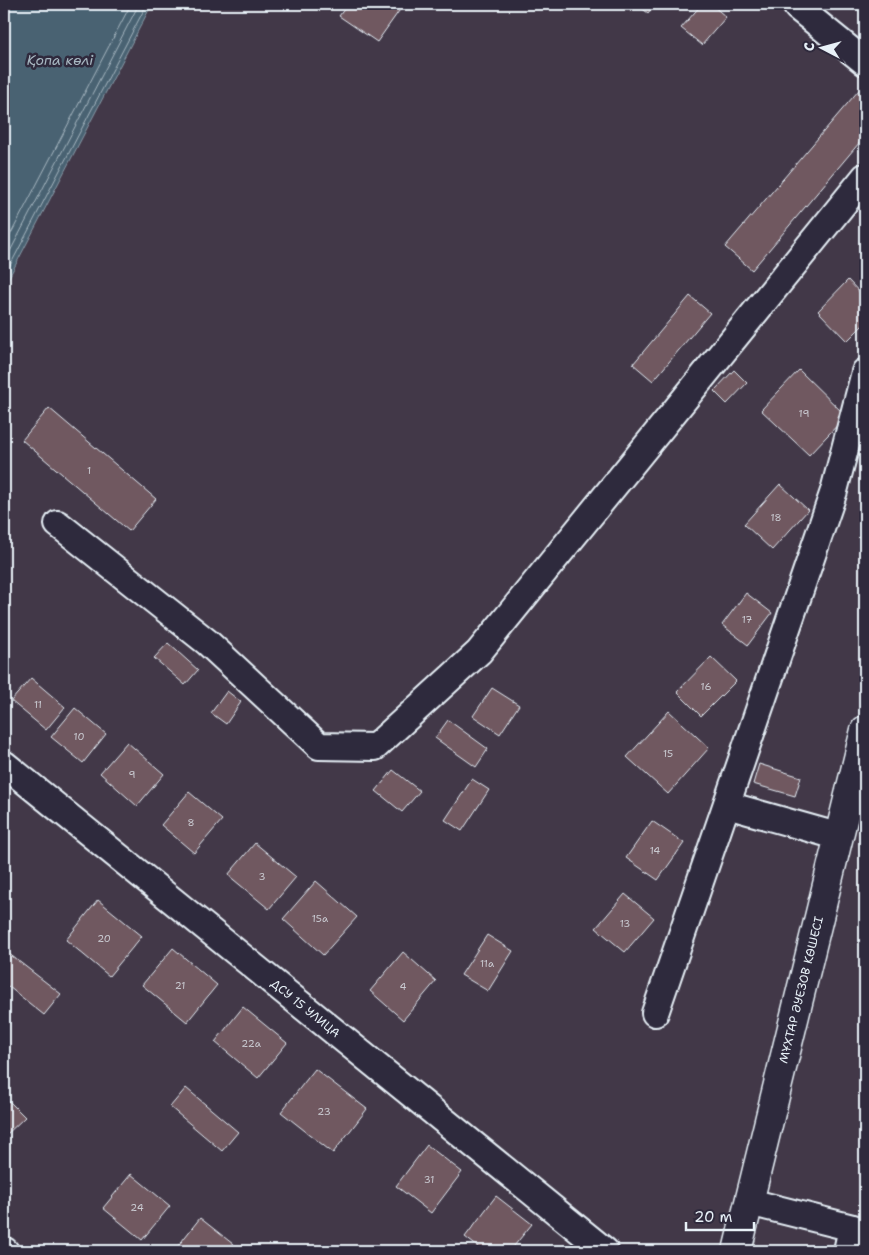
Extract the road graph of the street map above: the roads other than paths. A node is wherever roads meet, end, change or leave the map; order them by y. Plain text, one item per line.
1 (797, 7) dead end
2 (865, 62) edge
3 (865, 177) edge
4 (865, 372) edge
5 (58, 524) dead end
6 (865, 730) edge
7 (4, 764) edge
8 (727, 805) junction
9 (838, 836) junction
10 (656, 1013) dead end
11 (749, 1202) junction
12 (855, 1236) edge
13 (605, 1251) edge
14 (737, 1251) edge

1 - 2 street
3 - 5 street
4 - 8 street
6 - 9 main road, МҰХТАР ӘУЕЗОВ КӨШЕСІ
7 - 13 street, ДСУ 15 УЛИЦА
8 - 9 street
8 - 10 street
9 - 11 main road, МҰХТАР ӘУЕЗОВ КӨШЕСІ
11 - 12 street
11 - 14 main road, МҰХТАР ӘУЕЗОВ КӨШЕСІ

